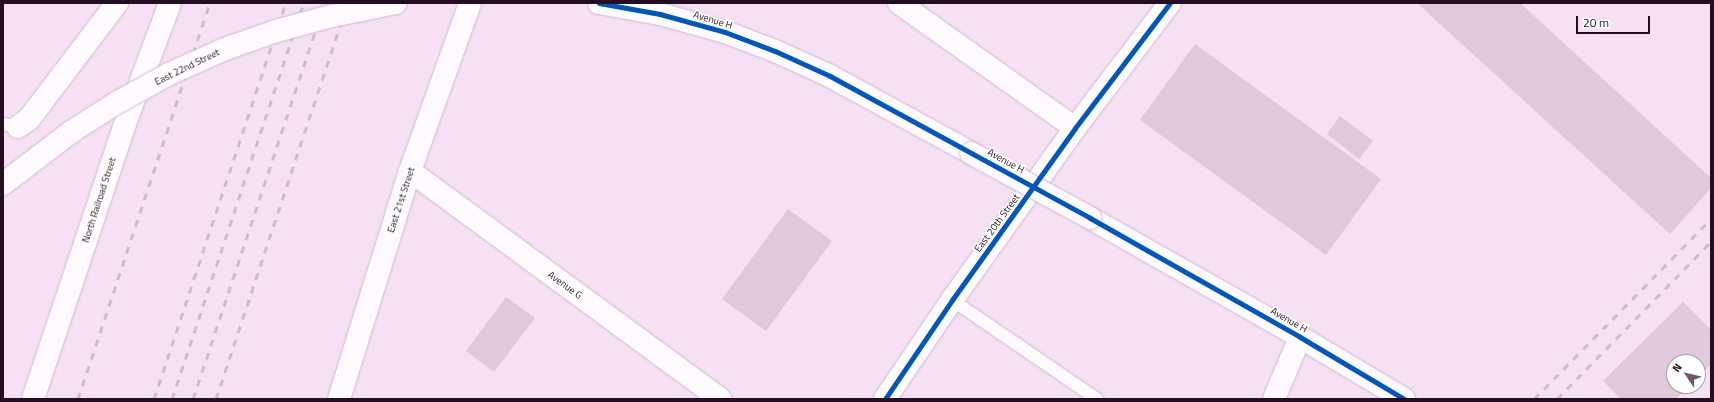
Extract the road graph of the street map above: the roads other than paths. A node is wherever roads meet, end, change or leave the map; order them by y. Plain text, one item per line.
1 (117, 3) edge
2 (170, 3) edge
3 (396, 3) edge
4 (470, 3) edge
5 (599, 3) edge
6 (899, 3) edge
7 (1170, 3) edge
8 (10, 125) edge
9 (1075, 128) junction
10 (410, 171) junction
11 (3, 184) edge
12 (952, 300) junction
13 (1300, 337) junction
14 (33, 399) edge
15 (339, 399) edge
16 (720, 399) edge
17 (885, 399) edge
18 (1097, 399) edge
19 (1274, 399) edge
20 (1404, 399) edge

1 - 8 street
2 - 14 street, North Railroad Street
3 - 11 street, East 22nd Street, bridge
4 - 10 street, East 21st Street
5 - 13 street, Avenue H, bridge
6 - 9 street
7 - 9 street, East 20th Street
9 - 12 street, East 20th Street
10 - 15 street, East 21st Street
10 - 16 street, Avenue G
12 - 17 street, East 20th Street
12 - 18 lane
13 - 19 street
13 - 20 street, Avenue H

